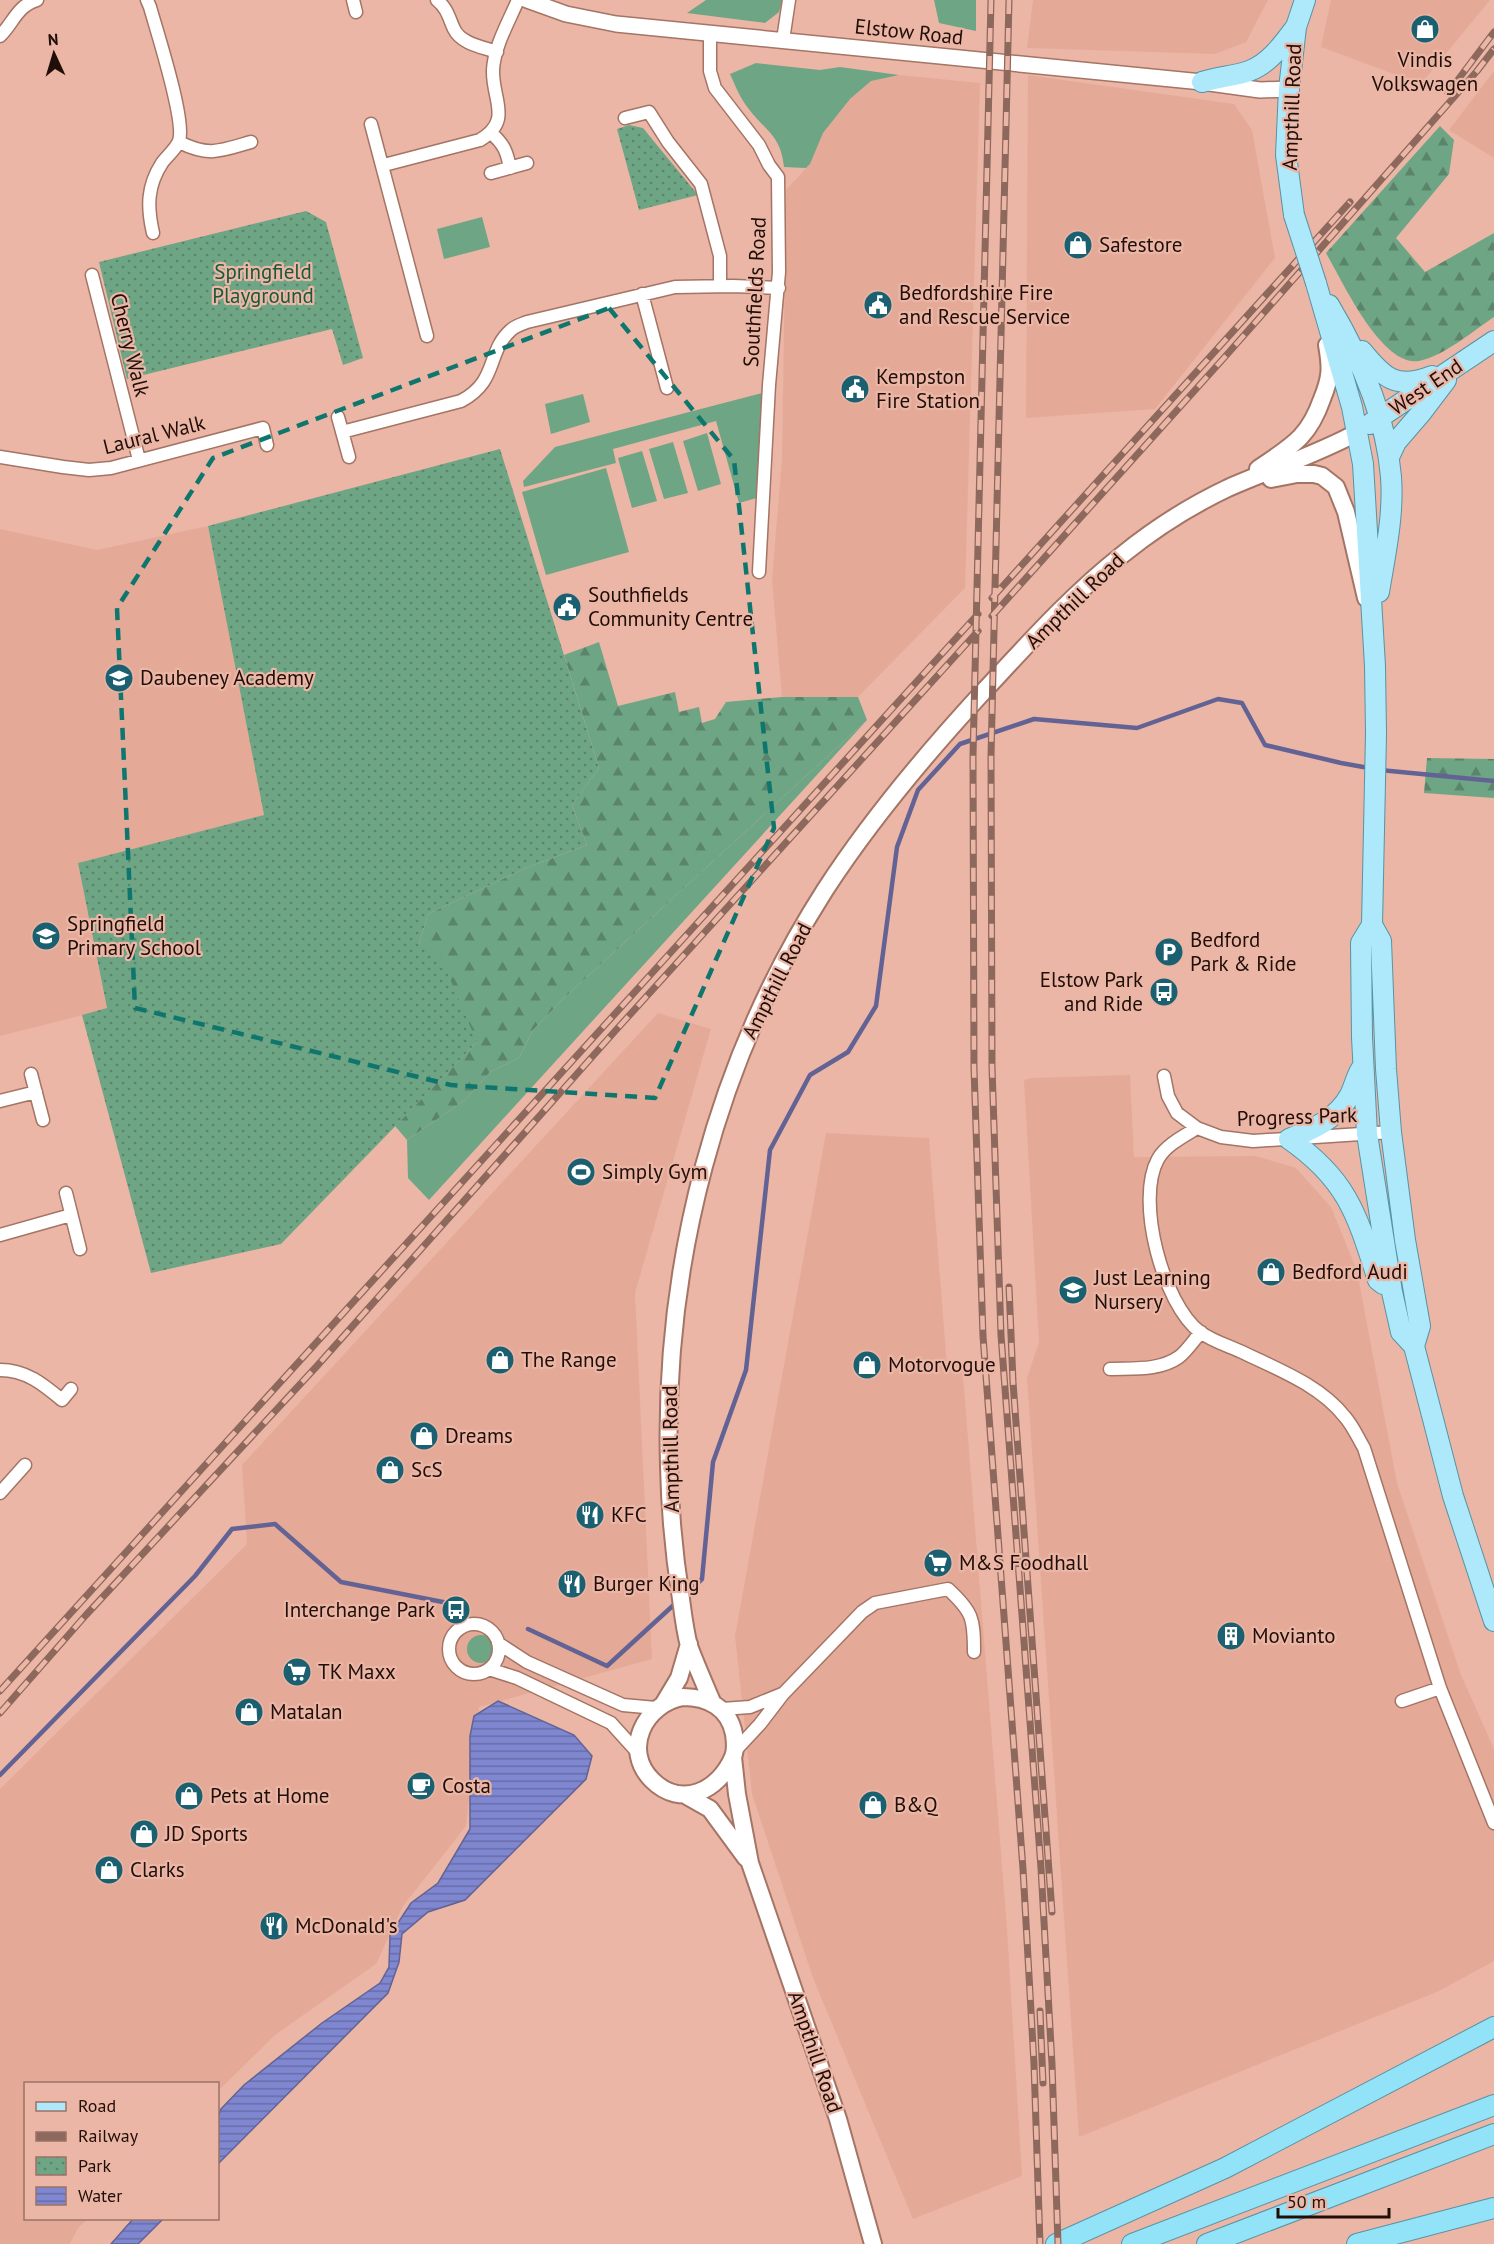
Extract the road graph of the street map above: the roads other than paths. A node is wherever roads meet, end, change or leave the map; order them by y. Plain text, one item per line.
1 (37, 0) edge
2 (147, 0) edge
3 (437, 0) edge
4 (518, 0) edge
5 (527, 0) edge
6 (789, 0) edge
7 (1305, 0) edge
8 (1296, 27) junction
9 (710, 34) junction
10 (0, 36) edge
11 (783, 40) junction
12 (497, 52) junction
13 (1202, 82) junction
14 (1288, 89) junction
15 (625, 118) dead end
16 (371, 124) dead end
17 (491, 133) junction
18 (179, 142) junction
19 (251, 142) dead end
20 (527, 163) dead end
21 (384, 165) junction
22 (510, 168) junction
23 (491, 174) dead end
24 (153, 233) dead end
25 (92, 274) dead end
26 (1316, 283) junction
27 (720, 286) junction
28 (778, 288) junction
29 (642, 294) junction
30 (1341, 325) junction
31 (427, 336) dead end
32 (1494, 341) edge
33 (1457, 366) junction
34 (668, 388) dead end
35 (338, 417) dead end
36 (1380, 419) junction
37 (342, 432) junction
38 (1358, 432) junction
39 (267, 445) dead end
40 (0, 457) edge
41 (349, 457) dead end
42 (1389, 457) junction
43 (139, 460) junction
44 (1232, 486) junction
45 (759, 572) dead end
46 (1373, 624) junction
47 (1372, 925) junction
48 (1363, 1065) junction
49 (32, 1074) dead end
50 (1164, 1077) dead end
51 (36, 1092) junction
52 (0, 1101) edge
53 (43, 1120) dead end
54 (1197, 1128) junction
55 (1391, 1132) junction
56 (1367, 1134) junction
57 (1289, 1139) junction
58 (66, 1193) dead end
59 (71, 1215) junction
60 (0, 1235) edge
61 (80, 1249) dead end
62 (1392, 1292) junction
63 (1201, 1332) junction
64 (1414, 1346) junction
65 (1110, 1369) dead end
66 (0, 1370) edge
67 (71, 1389) dead end
68 (25, 1465) dead end
69 (0, 1492) edge
70 (1494, 1621) edge
71 (498, 1643) junction
72 (689, 1644) junction
73 (974, 1652) dead end
74 (489, 1669) junction
75 (1440, 1688) junction
76 (783, 1694) junction
77 (1402, 1701) dead end
78 (660, 1705) junction
79 (718, 1706) junction
80 (639, 1754) junction
81 (734, 1754) junction
82 (687, 1796) junction
83 (1494, 1823) edge
84 (750, 1863) junction
85 (1494, 2027) edge
86 (1494, 2104) edge
87 (1494, 2134) edge
88 (1494, 2208) edge
89 (873, 2244) edge
90 (1056, 2244) edge
91 (1132, 2244) edge
92 (1207, 2244) edge
93 (1357, 2244) edge

1 - 10 street
2 - 18 street
3 - 12 street
4 - 12 street
5 - 9 street, Elstow Road
6 - 11 street
7 - 8 main road, Ampthill Road
8 - 13 main road
8 - 14 main road, Ampthill Road
9 - 11 street, Elstow Road
9 - 28 street, Southfields Road
11 - 13 street, Elstow Road
12 - 17 street
13 - 14 street, Elstow Road
14 - 26 main road, Ampthill Road, bridge
15 - 27 street
16 - 21 street
17 - 21 street
17 - 22 street
18 - 19 street
18 - 24 street
20 - 22 street
21 - 31 street
22 - 23 street
25 - 43 street, Cherry Walk
26 - 30 main road
26 - 38 main road
26 - 44 main road, Ampthill Road
27 - 28 street
27 - 29 street
28 - 45 street, Southfields Road
29 - 34 street
29 - 37 street
30 - 33 main road
30 - 36 main road
32 - 33 main road, West End
33 - 36 main road, West End
33 - 42 main road
35 - 37 street
36 - 38 main road, West End
36 - 42 main road
37 - 41 street
38 - 44 main road, Ampthill Road
38 - 46 main road
39 - 43 street, Laural Walk
40 - 43 street, Laural Walk
42 - 46 main road
44 - 46 main road
44 - 72 main road, Ampthill Road
46 - 47 main road
47 - 48 main road
47 - 55 main road
48 - 56 main road
48 - 57 main road
49 - 51 street
50 - 54 street, Progress Park
51 - 52 street
51 - 53 street
54 - 57 street, Progress Park
54 - 63 street
55 - 56 street, Progress Park
55 - 64 main road
56 - 57 street, Progress Park
56 - 62 main road
57 - 62 main road
58 - 59 street
59 - 60 street
59 - 61 street
62 - 64 main road
63 - 65 street
63 - 75 street
64 - 70 main road
66 - 67 street
68 - 69 street
71 - 74 street
71 - 74 street
71 - 78 street
72 - 78 main road, Ampthill Road
72 - 79 main road, Ampthill Road
73 - 76 street
74 - 80 street
75 - 77 street
75 - 83 street
76 - 79 street
76 - 81 street
78 - 79 main road
78 - 80 main road
79 - 81 main road
80 - 82 main road
81 - 82 main road
81 - 84 main road, Ampthill Road
82 - 84 main road, Ampthill Road
84 - 89 main road, Ampthill Road
85 - 90 highway
86 - 91 highway
87 - 92 highway
88 - 93 highway

